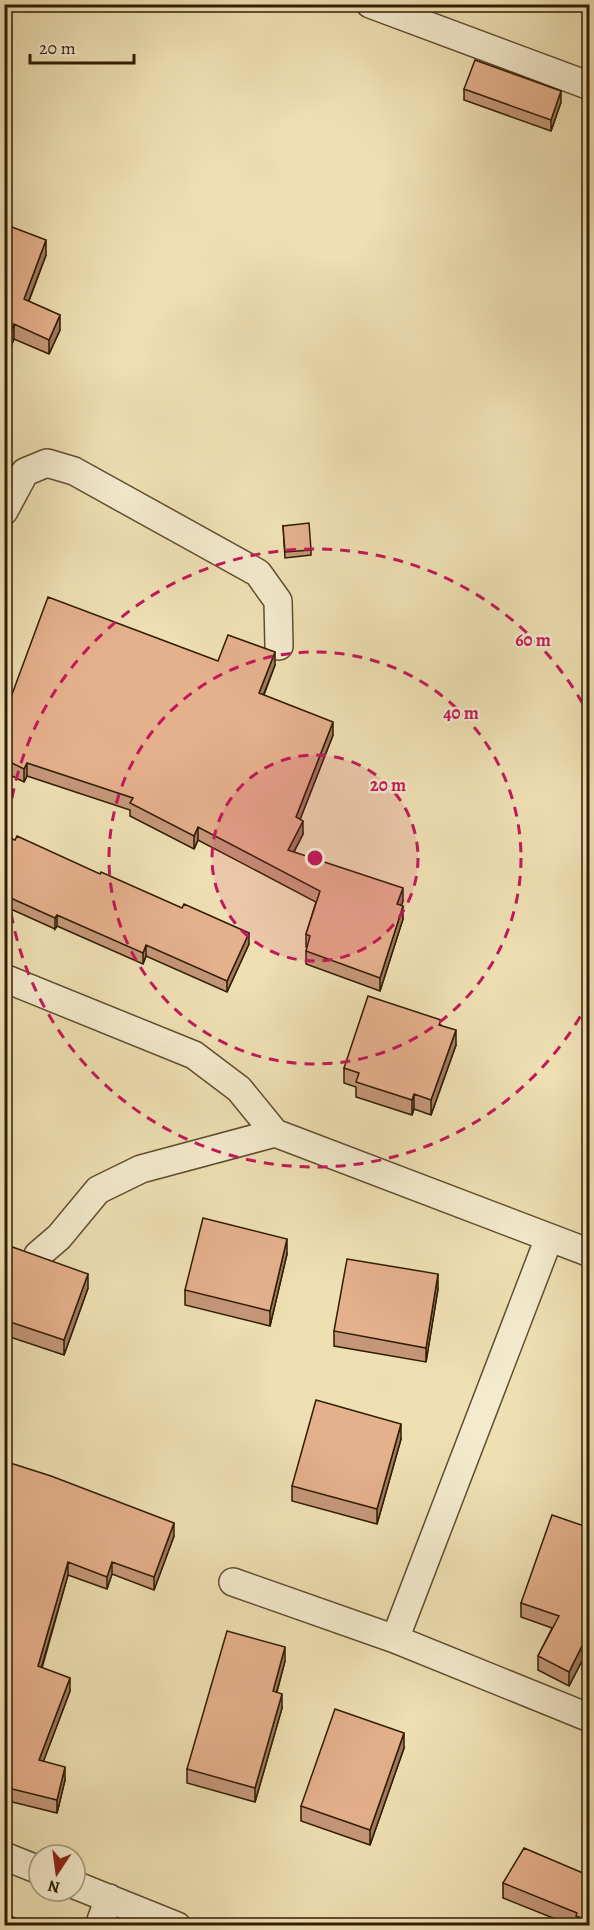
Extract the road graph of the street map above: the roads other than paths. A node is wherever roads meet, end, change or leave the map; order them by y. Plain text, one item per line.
1 (370, 4) edge
2 (590, 86) edge
3 (4, 511) edge
4 (279, 646) dead end
5 (4, 978) edge
6 (275, 1133) junction
7 (549, 1238) junction
8 (590, 1253) edge
9 (38, 1255) edge
10 (232, 1582) dead end
11 (395, 1639) junction
12 (590, 1718) edge
13 (4, 1857) edge
14 (27, 1866) edge
15 (87, 1890) edge
16 (109, 1898) junction
17 (99, 1926) edge
18 (177, 1926) edge

1 - 2 street
3 - 4 street
5 - 6 street
6 - 7 street
6 - 9 street
7 - 8 street
7 - 11 street
10 - 11 street
11 - 12 street
13 - 14 street
15 - 16 street
16 - 17 street
16 - 18 street

